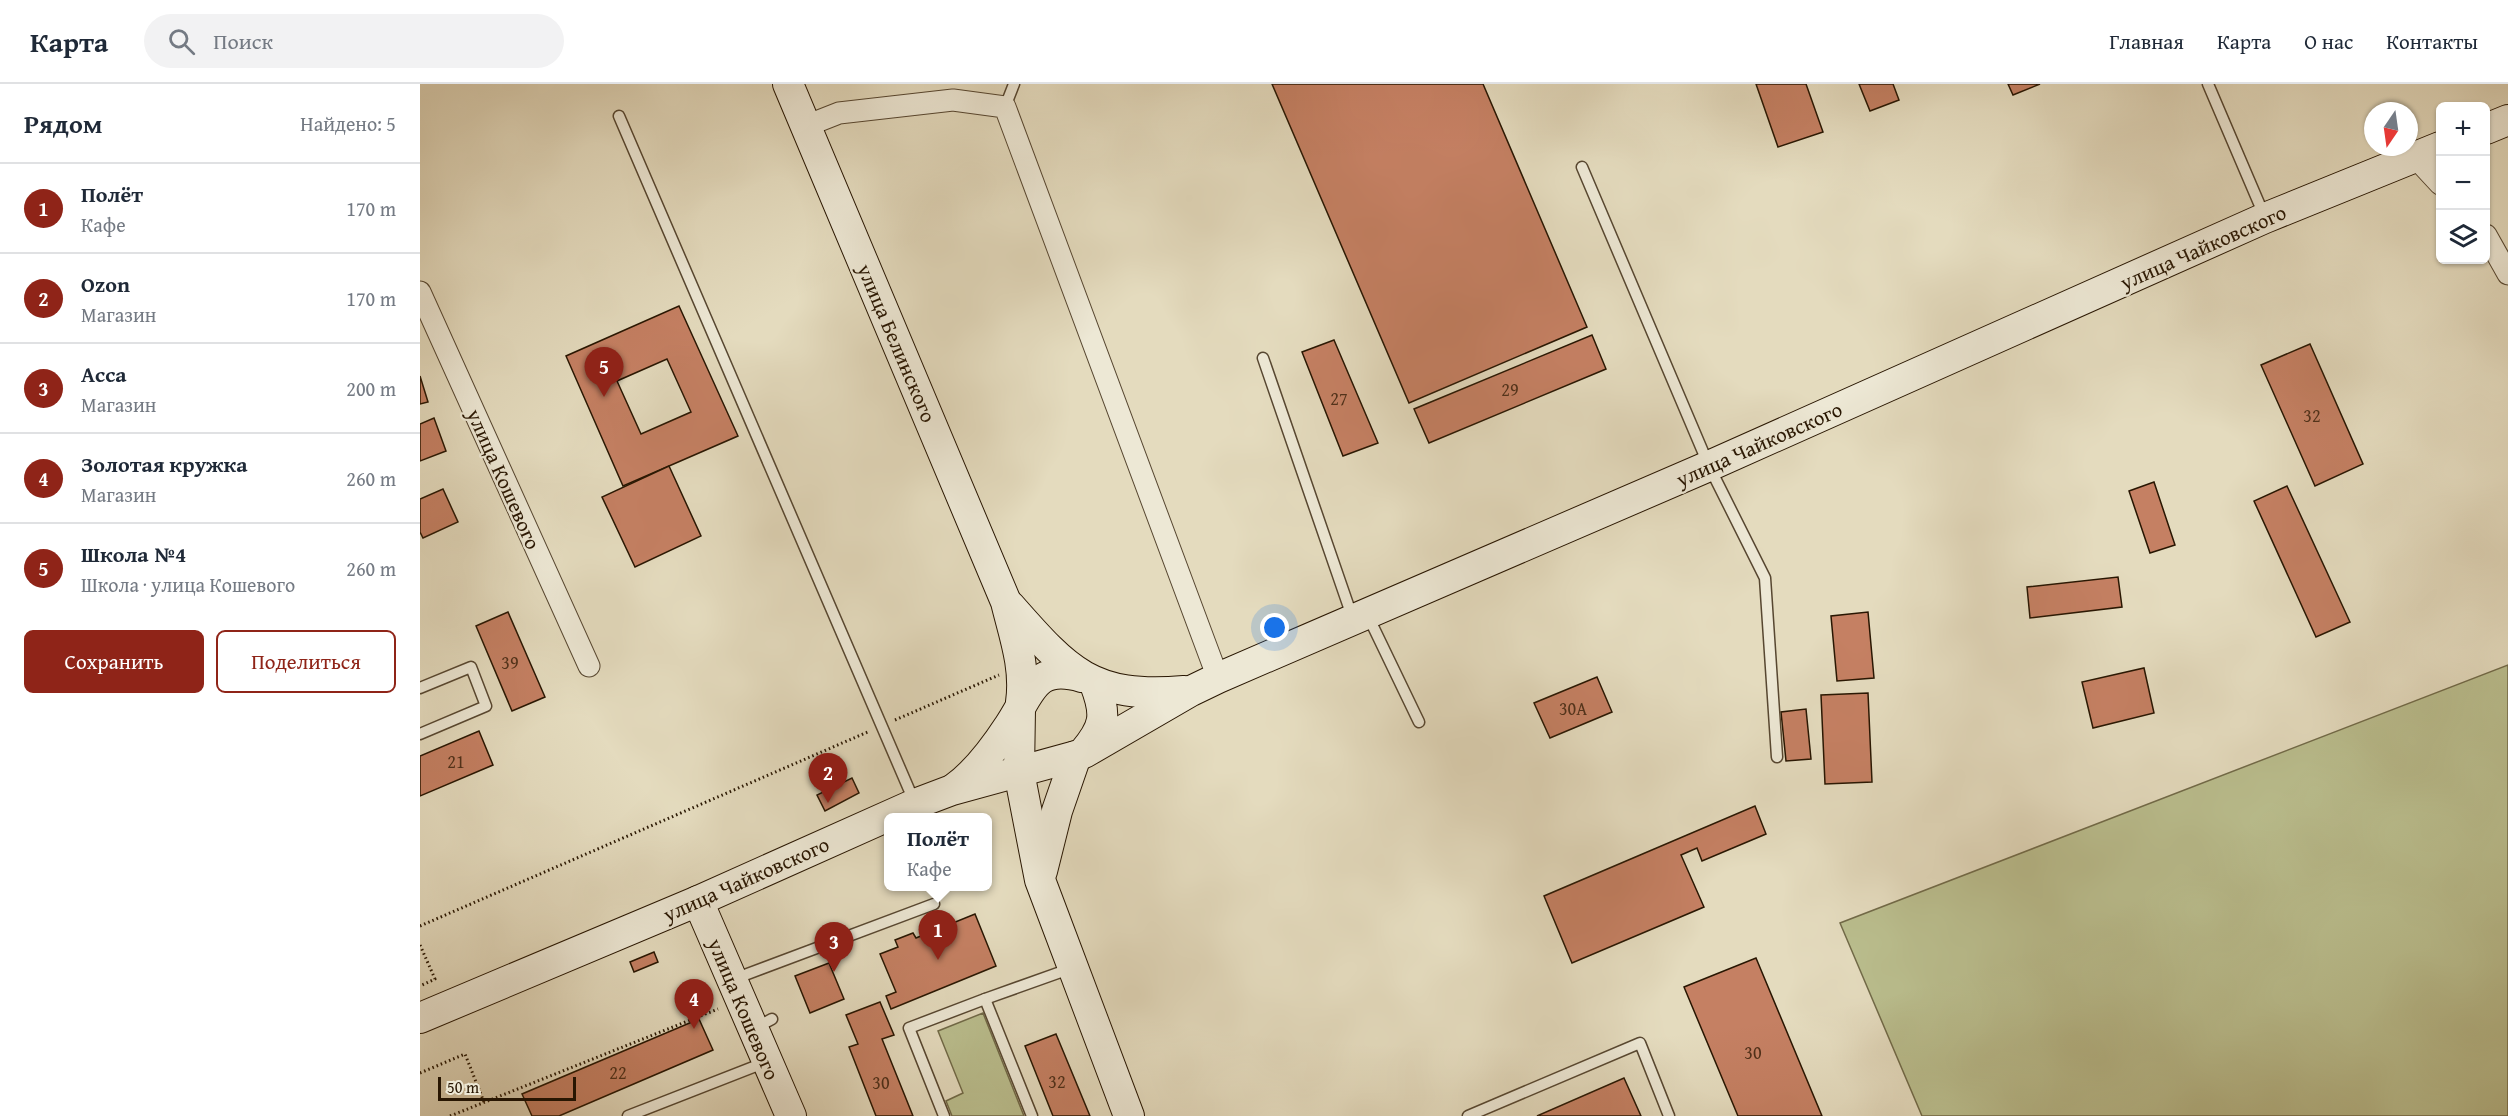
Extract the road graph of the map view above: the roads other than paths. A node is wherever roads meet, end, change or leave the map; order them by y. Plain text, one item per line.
1 (788, 84) edge
2 (1014, 84) edge
3 (2208, 84) edge
4 (1005, 107) junction
5 (619, 116) dead end
6 (2508, 120) edge
7 (806, 126) junction
8 (2490, 127) edge
9 (2428, 152) edge
10 (1582, 167) dead end
11 (2436, 173) edge
12 (2265, 218) junction
13 (2490, 242) edge
14 (2508, 274) edge
15 (420, 292) edge
16 (1263, 358) dead end
17 (1709, 466) junction
18 (1006, 602) junction
19 (1360, 616) junction
20 (589, 666) dead end
21 (1218, 678) junction
22 (1089, 680) junction
23 (420, 688) edge
24 (1191, 691) junction
25 (1020, 706) junction
26 (1419, 722) dead end
27 (420, 734) edge
28 (1080, 754) junction
29 (1777, 757) dead end
30 (1019, 772) junction
31 (952, 790) junction
32 (915, 804) junction
33 (895, 813) edge
34 (884, 818) edge
35 (1040, 880) junction
36 (698, 901) junction
37 (934, 904) dead end
38 (1073, 968) junction
39 (735, 990) junction
40 (985, 999) junction
41 (420, 1018) edge
42 (766, 1062) junction
43 (657, 1111) edge
44 (628, 1116) edge
45 (791, 1116) edge
46 (944, 1116) edge
47 (1032, 1116) edge
48 (1129, 1116) edge
49 (1468, 1116) edge
50 (1669, 1116) edge

1 - 7 main road, улица Белинского
2 - 4 lane
3 - 12 lane
4 - 7 street
4 - 21 street
5 - 32 lane
6 - 8 main road
7 - 18 main road, улица Белинского
9 - 11 street
9 - 12 main road, улица Чайковского
10 - 17 lane
12 - 17 main road, улица Чайковского
13 - 14 street
15 - 20 street, улица Кошевого
16 - 19 lane
17 - 19 main road, улица Чайковского
17 - 29 lane
18 - 22 main road
18 - 25 main road
19 - 21 main road, улица Чайковского
19 - 26 lane
21 - 24 main road, улица Чайковского
22 - 24 main road
22 - 25 main road
22 - 28 main road
23 - 27 lane
24 - 28 main road, улица Чайковского
25 - 28 main road
25 - 30 main road
25 - 31 main road
28 - 30 main road, улица Чайковского
28 - 35 main road
30 - 31 main road, улица Чайковского
30 - 35 main road
31 - 32 main road, улица Чайковского
32 - 33 main road, улица Чайковского
34 - 36 main road, улица Чайковского
35 - 38 main road
36 - 39 main road, улица Кошевого
36 - 41 main road, улица Чайковского
37 - 39 lane
38 - 40 lane
38 - 48 main road
39 - 42 main road, улица Кошевого
40 - 46 lane
40 - 47 lane
42 - 43 lane
42 - 45 main road, улица Кошевого
43 - 44 lane
49 - 50 lane

